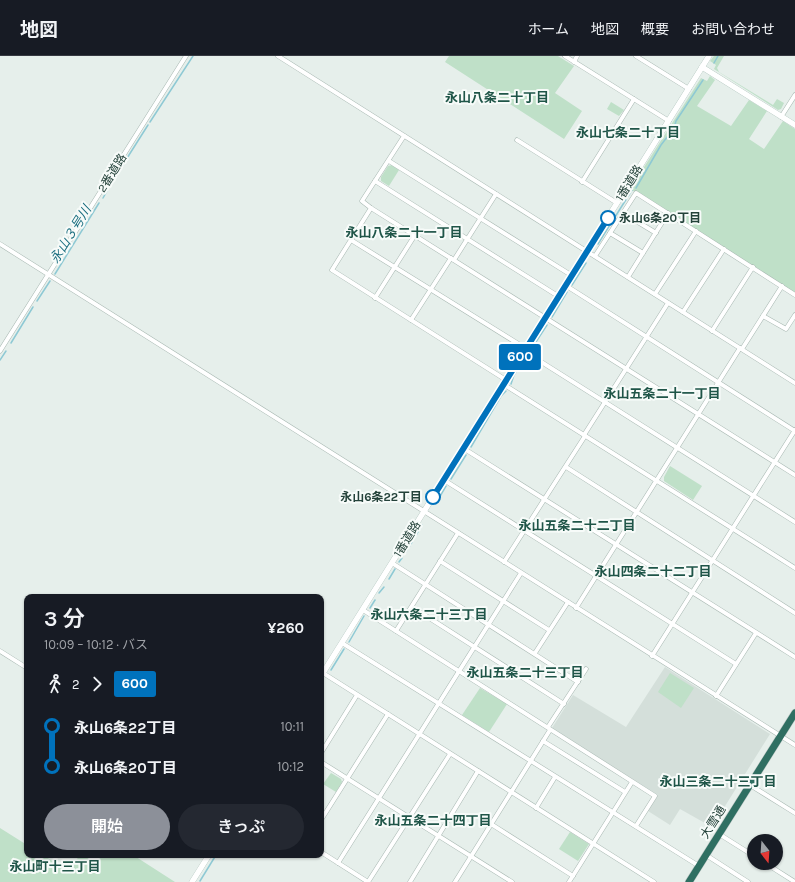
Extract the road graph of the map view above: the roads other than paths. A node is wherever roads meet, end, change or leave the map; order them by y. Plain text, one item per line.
1 (186, 56) edge
2 (278, 56) edge
3 (565, 56) edge
4 (577, 56) edge
5 (636, 56) edge
6 (708, 57) edge
7 (574, 62) junction
8 (702, 67) junction
9 (689, 89) junction
10 (795, 95) edge
11 (634, 99) junction
12 (781, 117) junction
13 (669, 121) junction
14 (795, 125) edge
15 (404, 136) junction
16 (517, 140) dead end
17 (388, 161) junction
18 (376, 182) junction
19 (582, 182) junction
20 (496, 194) junction
21 (616, 203) junction
22 (371, 208) junction
23 (623, 213) junction
24 (668, 214) junction
25 (480, 218) junction
26 (696, 231) junction
27 (610, 233) junction
28 (656, 233) junction
29 (414, 235) junction
30 (467, 239) junction
31 (351, 240) junction
32 (0, 244) edge
33 (724, 249) junction
34 (587, 251) junction
35 (643, 253) junction
36 (595, 256) junction
37 (452, 259) junction
38 (394, 267) junction
39 (752, 267) junction
40 (49, 274) junction
41 (571, 275) junction
42 (628, 277) junction
43 (565, 285) junction
44 (782, 286) junction
45 (430, 290) junction
46 (655, 294) junction
47 (795, 295) edge
48 (558, 296) junction
49 (375, 298) junction
50 (668, 303) junction
51 (683, 312) junction
52 (795, 315) edge
53 (763, 316) junction
54 (545, 317) junction
55 (411, 320) junction
56 (712, 331) junction
57 (646, 337) junction
58 (741, 348) junction
59 (524, 350) junction
60 (0, 351) edge
61 (626, 369) junction
62 (504, 382) junction
63 (719, 382) junction
64 (795, 382) edge
65 (605, 402) junction
66 (698, 414) junction
67 (795, 430) edge
68 (584, 436) junction
69 (464, 448) junction
70 (677, 448) junction
71 (775, 462) junction
72 (566, 467) junction
73 (795, 475) edge
74 (444, 480) junction
75 (657, 481) junction
76 (753, 496) junction
77 (544, 499) junction
78 (424, 512) junction
79 (637, 512) junction
80 (795, 522) edge
81 (733, 529) junction
82 (524, 530) junction
83 (458, 533) junction
84 (616, 545) junction
85 (713, 560) junction
86 (440, 562) junction
87 (504, 562) junction
88 (392, 563) junction
89 (795, 568) edge
90 (521, 573) junction
91 (597, 576) junction
92 (425, 584) junction
93 (692, 593) junction
94 (503, 602) junction
95 (568, 602) junction
96 (412, 607) junction
97 (576, 608) junction
98 (363, 610) junction
99 (795, 613) edge
100 (489, 624) junction
101 (673, 624) junction
102 (549, 630) junction
103 (396, 631) junction
104 (756, 633) junction
105 (342, 643) junction
106 (474, 647) junction
107 (0, 651) edge
108 (535, 653) junction
109 (652, 656) junction
110 (795, 657) edge
111 (736, 664) junction
112 (24, 666) edge
113 (586, 669) dead end
114 (459, 671) junction
115 (324, 672) edge
116 (324, 676) edge
117 (578, 682) junction
118 (357, 695) junction
119 (716, 696) junction
120 (438, 704) junction
121 (564, 704) junction
122 (795, 713) edge
123 (388, 714) junction
124 (549, 729) junction
125 (419, 734) junction
126 (780, 736) junction
127 (543, 741) junction
128 (795, 745) edge
129 (324, 748) edge
130 (450, 754) junction
131 (531, 761) junction
132 (324, 764) edge
133 (478, 771) junction
134 (555, 777) junction
135 (347, 778) junction
136 (632, 782) junction
137 (750, 785) junction
138 (511, 792) junction
139 (625, 792) junction
140 (378, 798) junction
141 (536, 808) junction
142 (613, 812) junction
143 (795, 813) edge
144 (324, 815) edge
145 (409, 817) junction
146 (491, 824) junction
147 (636, 826) junction
148 (719, 834) junction
149 (439, 836) junction
150 (593, 844) junction
151 (747, 852) edge
152 (324, 854) edge
153 (706, 855) junction
154 (471, 856) junction
155 (207, 858) edge
156 (338, 863) junction
157 (699, 866) junction
158 (776, 870) edge
159 (573, 876) junction
160 (192, 882) edge
161 (368, 882) edge
162 (410, 882) edge
163 (455, 882) edge
164 (512, 882) edge
165 (569, 882) edge
166 (654, 882) edge
167 (688, 882) edge
168 (748, 882) edge
169 (795, 882) edge

1 - 40 street, 2番道路
2 - 15 street
3 - 7 street
4 - 7 street
5 - 9 street
6 - 8 street, 1番道路
7 - 11 street
8 - 9 street, 1番道路
8 - 12 street
9 - 13 street, 1番道路
10 - 12 street
11 - 13 street
11 - 19 street
12 - 14 street
13 - 21 street, 1番道路
15 - 17 street
15 - 20 street
16 - 19 street
17 - 18 street
17 - 25 street
18 - 22 street
18 - 30 street
19 - 21 street
20 - 25 street
20 - 34 street
21 - 34 street, 1番道路
22 - 29 street
22 - 31 street
23 - 24 street
23 - 27 street
23 - 28 street
24 - 26 street
24 - 28 street
25 - 30 street
25 - 41 street
26 - 33 street
26 - 46 street
27 - 35 street
27 - 36 street
28 - 35 street
29 - 37 street
29 - 38 street
30 - 37 street
30 - 48 street
31 - 38 street
31 - 49 street
32 - 40 street
33 - 39 street
33 - 51 street
34 - 36 street
34 - 41 street, 1番道路
35 - 42 street
36 - 42 street
37 - 45 street
37 - 54 street
38 - 45 street
38 - 49 street
39 - 44 street
39 - 56 street
40 - 60 street, 2番道路
40 - 78 street
41 - 43 street, 1番道路
42 - 46 street
43 - 48 street, 1番道路
43 - 57 street
44 - 47 street
44 - 53 street
45 - 55 street
45 - 59 street
46 - 50 street
48 - 54 street, 1番道路
49 - 55 street
50 - 51 street
50 - 57 street
51 - 56 street
52 - 53 street
53 - 58 street
54 - 59 street, 1番道路
54 - 61 street
55 - 62 street
56 - 58 street
57 - 61 street
57 - 63 street
58 - 63 street
58 - 64 street
59 - 62 street, 1番道路
59 - 65 street
61 - 65 street
61 - 66 street
62 - 68 street
62 - 69 street, 1番道路
63 - 66 street
63 - 67 street
65 - 68 street
65 - 70 street
66 - 70 street
66 - 71 street
67 - 71 street
68 - 72 street
68 - 75 street
69 - 74 street, 1番道路
69 - 77 street
70 - 75 street
70 - 76 street
71 - 73 street
71 - 76 street
72 - 77 street
72 - 79 street
74 - 78 street, 1番道路
74 - 82 street
75 - 79 street
75 - 81 street
76 - 80 street
76 - 81 street
77 - 82 street
77 - 84 street
78 - 83 street
78 - 88 street, 1番道路
79 - 84 street
79 - 85 street
81 - 85 street
81 - 89 street
82 - 87 street
82 - 91 street
83 - 86 street
83 - 87 street
84 - 91 street
84 - 93 street
85 - 93 street
85 - 99 street
86 - 92 street
86 - 94 street
87 - 90 street
88 - 92 street
88 - 98 street, 1番道路
90 - 94 street
90 - 95 street
91 - 97 street
91 - 101 street
92 - 96 street
92 - 100 street
93 - 101 street
93 - 104 street
94 - 100 street
94 - 102 street
95 - 97 street
95 - 102 street
96 - 103 street
96 - 106 street
97 - 109 street
98 - 103 street
98 - 105 street, 1番道路
100 - 106 street
100 - 108 street
101 - 109 street
101 - 111 street
102 - 108 street
103 - 114 street
104 - 110 street
104 - 111 street
105 - 115 street, 1番道路
105 - 120 street
106 - 114 street
106 - 121 street
107 - 112 street
108 - 117 street
109 - 119 street
111 - 119 street
113 - 117 street
114 - 120 street
114 - 124 street
116 - 118 street
117 - 121 street
118 - 123 street
118 - 129 street
119 - 126 street
120 - 125 street
120 - 131 street
121 - 124 street
122 - 126 highway, 大雪通
123 - 125 street
123 - 135 street
124 - 127 street
124 - 136 street
125 - 130 street
125 - 140 street
126 - 128 street
126 - 137 highway, 大雪通
127 - 131 street
127 - 139 street
130 - 133 street
130 - 145 street
131 - 134 street
131 - 138 street
132 - 135 street
133 - 138 street
133 - 149 street
134 - 141 street
134 - 142 street
135 - 140 street
135 - 144 street
136 - 139 street
136 - 147 street
137 - 143 street
137 - 148 highway, 大雪通
138 - 141 street
138 - 146 street
139 - 142 street
140 - 145 street
140 - 156 street
141 - 150 street
142 - 147 street
142 - 150 street
145 - 149 street
145 - 161 street
146 - 154 street
146 - 159 street
147 - 157 street
148 - 151 street
148 - 153 highway, 大雪通
149 - 154 street
149 - 162 street
150 - 159 street
150 - 166 street
152 - 156 street
153 - 157 highway, 大雪通
153 - 168 street
154 - 163 street
154 - 164 street
155 - 160 street
156 - 161 street
157 - 167 highway, 大雪通
158 - 169 street
159 - 165 street

